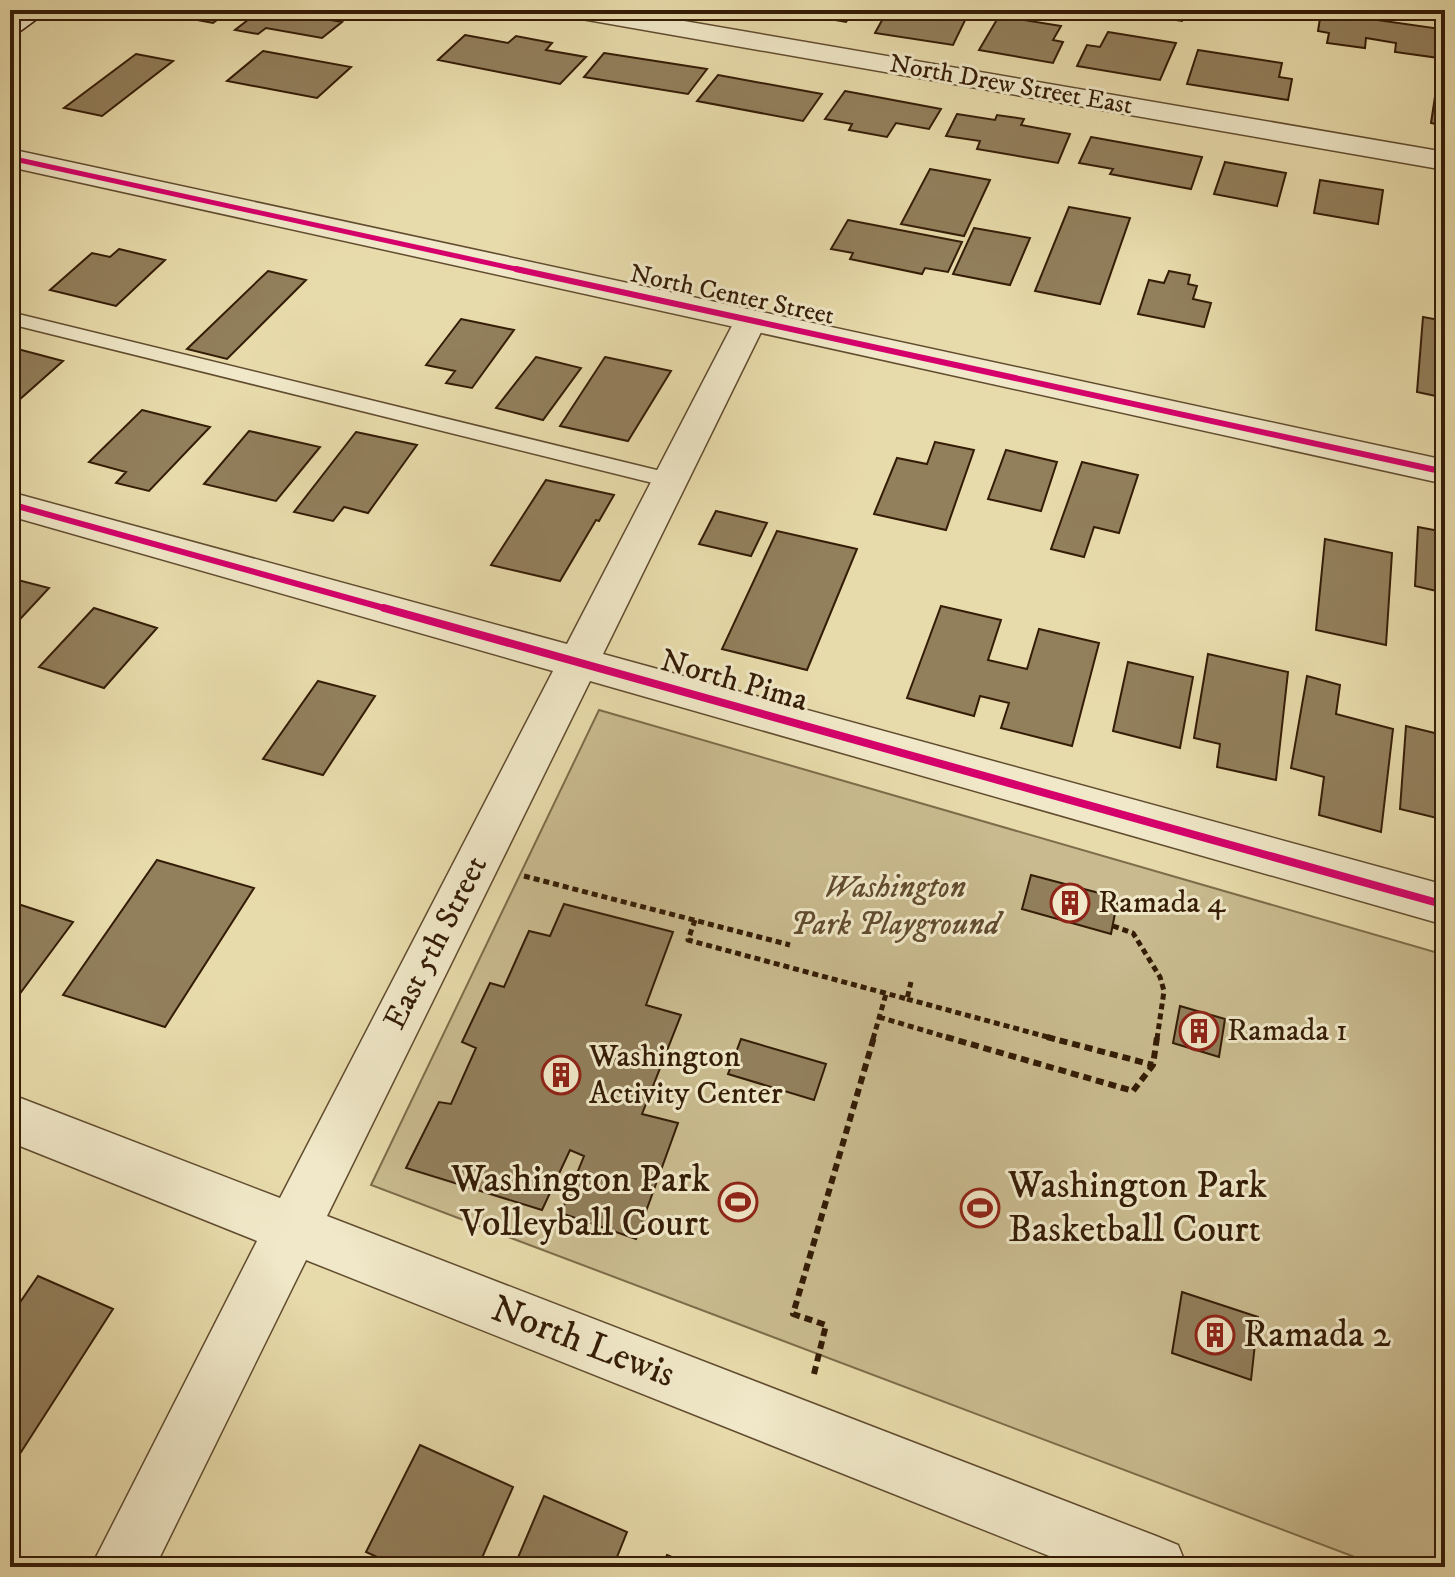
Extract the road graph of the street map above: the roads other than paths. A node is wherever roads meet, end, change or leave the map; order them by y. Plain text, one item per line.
1 (36, 10) edge
2 (576, 10) edge
3 (10, 27) edge
4 (10, 158) edge
5 (1445, 161) edge
6 (10, 318) edge
7 (751, 320) junction
8 (1445, 472) edge
9 (669, 480) junction
10 (10, 504) edge
11 (577, 662) junction
12 (1445, 905) edge
13 (10, 1118) edge
14 (293, 1228) junction
15 (122, 1567) edge
16 (1156, 1567) edge

1 - 3 street
2 - 5 street, North Drew Street East
4 - 7 street, North Center Street
6 - 9 lane
7 - 8 street, North Center Street
7 - 9 street, East 5th Street
9 - 11 street, East 5th Street
10 - 11 street, North Pima
11 - 12 street, North Pima
11 - 14 street, East 5th Street
13 - 14 street, North Lewis
14 - 15 street, East 5th Street
14 - 16 street, North Lewis

